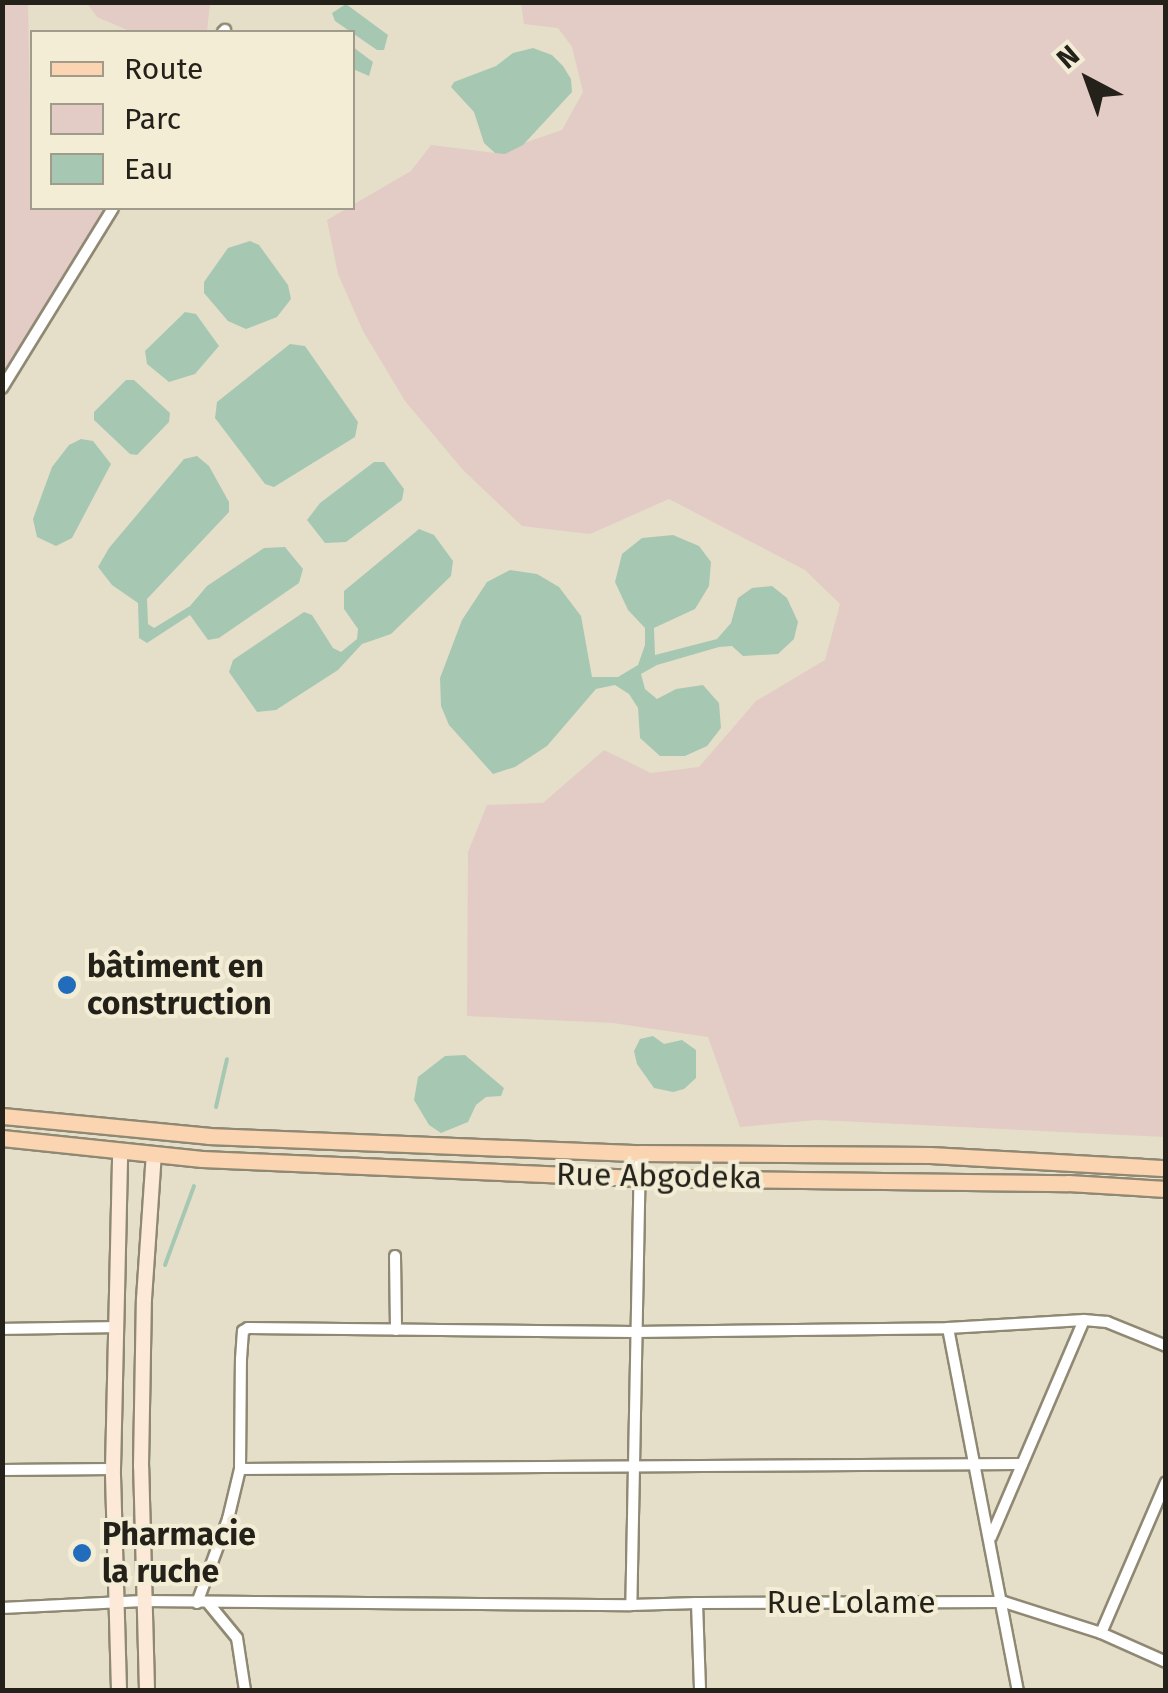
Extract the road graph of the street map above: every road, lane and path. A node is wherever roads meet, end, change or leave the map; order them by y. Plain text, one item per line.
1 (112, 210) edge
2 (2, 388) edge
3 (2, 1116) edge
4 (2, 1138) edge
5 (120, 1152) junction
6 (640, 1152) junction
7 (154, 1154) junction
8 (1166, 1168) edge
9 (639, 1178) junction
10 (1166, 1189) edge
11 (395, 1256) dead end
12 (1084, 1320) junction
13 (115, 1327) junction
14 (948, 1328) junction
15 (2, 1329) edge
16 (396, 1330) junction
17 (634, 1332) junction
18 (1166, 1346) edge
19 (973, 1464) junction
20 (1022, 1464) junction
21 (113, 1468) junction
22 (240, 1468) junction
23 (2, 1470) edge
24 (632, 1470) junction
25 (1166, 1482) edge
26 (1162, 1504) edge
27 (991, 1538) junction
28 (143, 1601) junction
29 (116, 1602) junction
30 (1004, 1602) junction
31 (196, 1603) junction
32 (697, 1603) junction
33 (209, 1604) junction
34 (631, 1604) junction
35 (2, 1608) edge
36 (1101, 1633) junction
37 (1166, 1662) edge
38 (119, 1690) edge
39 (147, 1690) edge
40 (245, 1690) edge
41 (700, 1690) edge
42 (1018, 1690) edge

1 - 2 street
3 - 6 main road, Rue Abgodeka
4 - 5 main road, Rue Abgodeka
5 - 7 main road, Rue Abgodeka
5 - 13 main road
6 - 8 main road, Rue Abgodeka
6 - 9 street
7 - 9 main road, Rue Abgodeka
7 - 28 main road
9 - 10 main road, Rue Abgodeka
9 - 17 street
11 - 16 street
12 - 14 street
12 - 18 street
12 - 20 street
13 - 15 street
13 - 21 main road
14 - 17 street
14 - 19 street
16 - 17 street
16 - 22 street
17 - 24 street
19 - 20 street
19 - 24 street
19 - 27 street
20 - 27 street
21 - 23 street
21 - 29 main road
22 - 24 street
22 - 31 street
24 - 34 street
25 - 26 street
26 - 36 street
27 - 30 street
28 - 29 street, Rue Lolame
28 - 31 street, Rue Lolame
28 - 39 main road
29 - 35 street, Rue Lolame
29 - 38 main road
30 - 32 street, Rue Lolame
30 - 36 street, Rue Lolame
30 - 42 street
31 - 33 street, Rue Lolame
32 - 34 street, Rue Lolame
32 - 41 street
33 - 34 street, Rue Lolame
33 - 40 street
36 - 37 street, Rue Lolame

